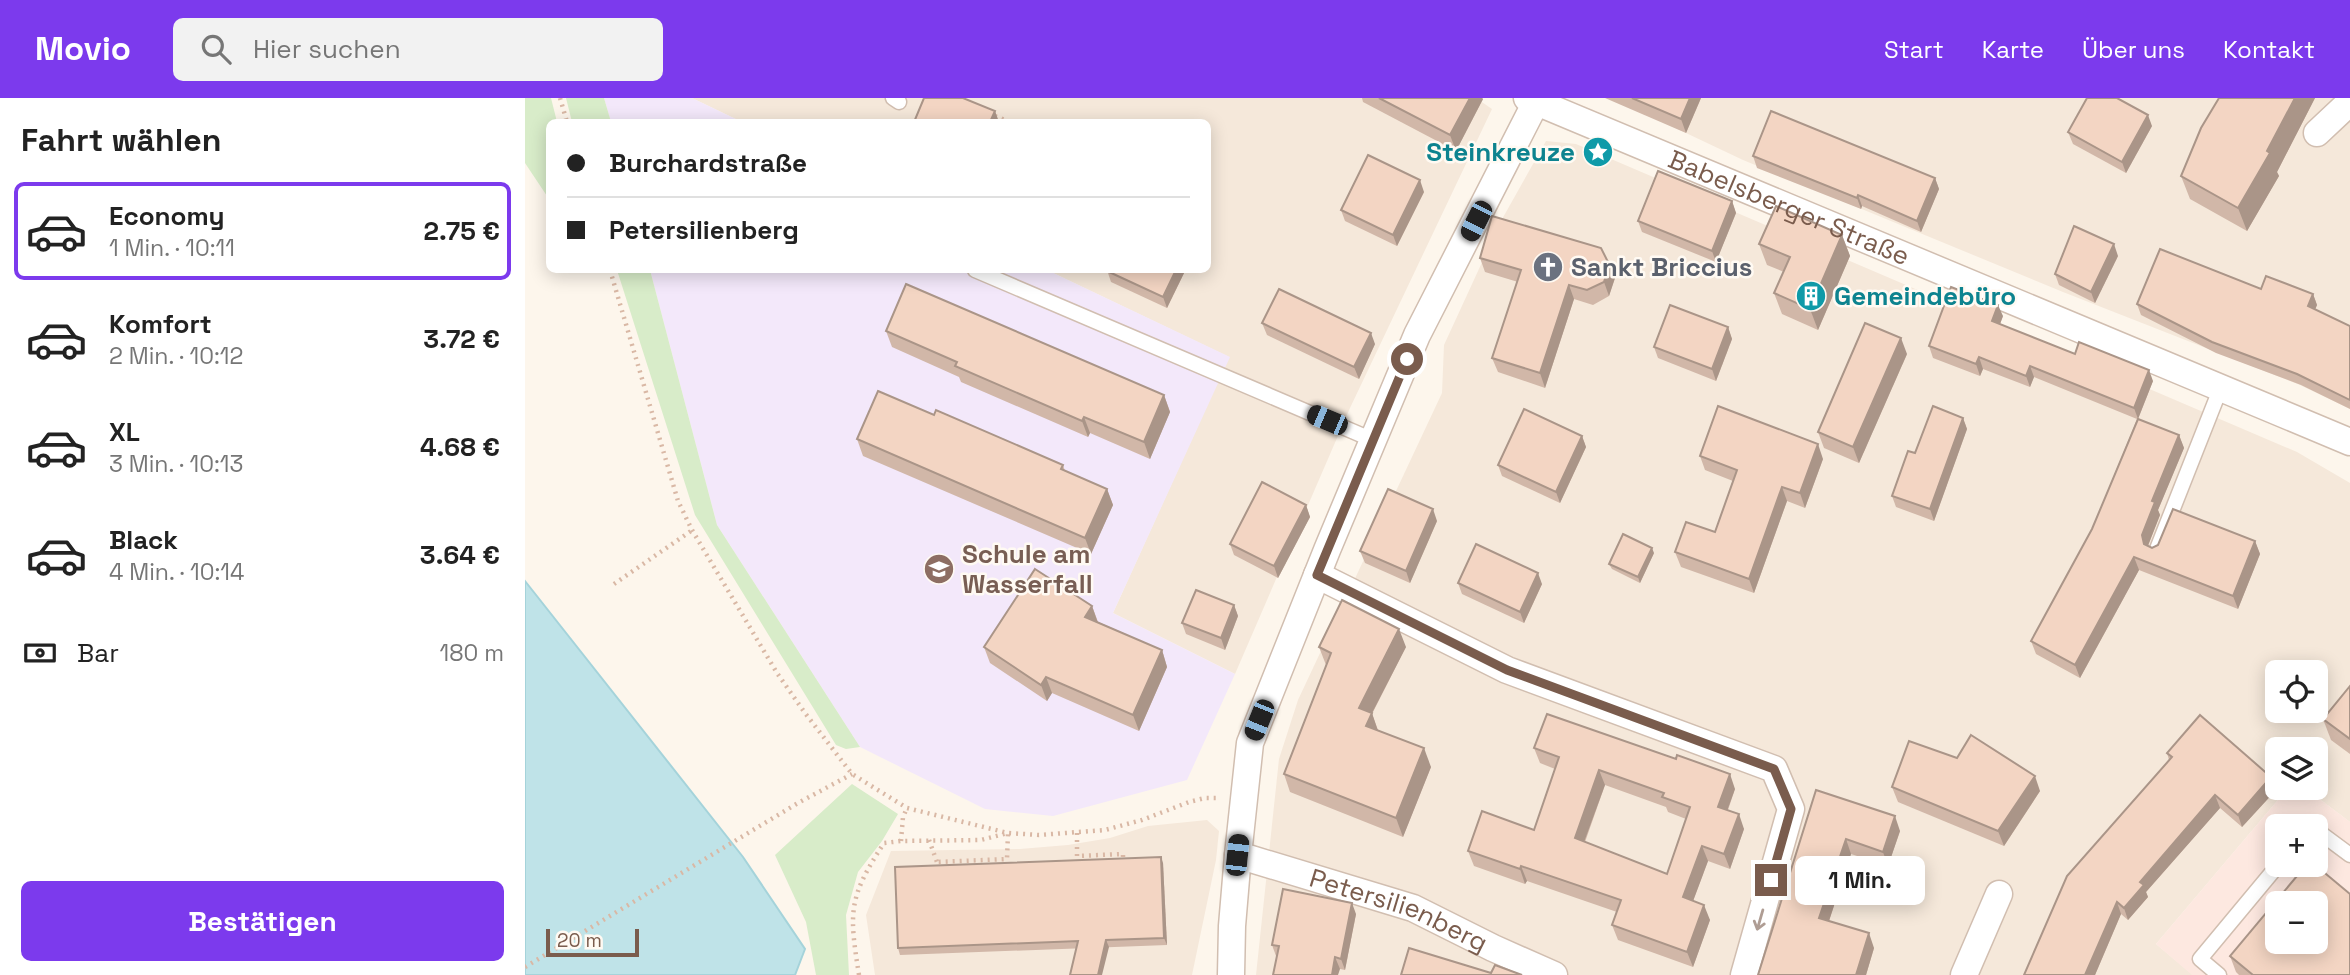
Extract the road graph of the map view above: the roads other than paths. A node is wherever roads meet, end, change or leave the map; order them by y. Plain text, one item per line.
1 (1534, 100) edge
2 (2350, 102) edge
3 (2317, 133) dead end
4 (982, 273) edge
5 (2221, 387) junction
6 (1373, 440) junction
7 (2350, 442) edge
8 (2156, 551) edge
9 (1317, 575) junction
10 (2328, 839) edge
11 (1237, 855) junction
12 (2350, 855) edge
13 (2268, 877) edge
14 (1999, 894) dead end
15 (1231, 975) edge
16 (1554, 975) edge
17 (1744, 975) edge
18 (1964, 975) edge
19 (2219, 975) edge

1 - 5 street, Babelsberger Straße
1 - 6 street
2 - 3 street
4 - 6 lane
5 - 7 street, Babelsberger Straße
5 - 8 lane
6 - 9 street
9 - 11 street
9 -> 17 street
10 - 12 lane
11 - 15 street
11 - 16 street, Petersilienberg
13 - 19 lane
14 - 18 street

